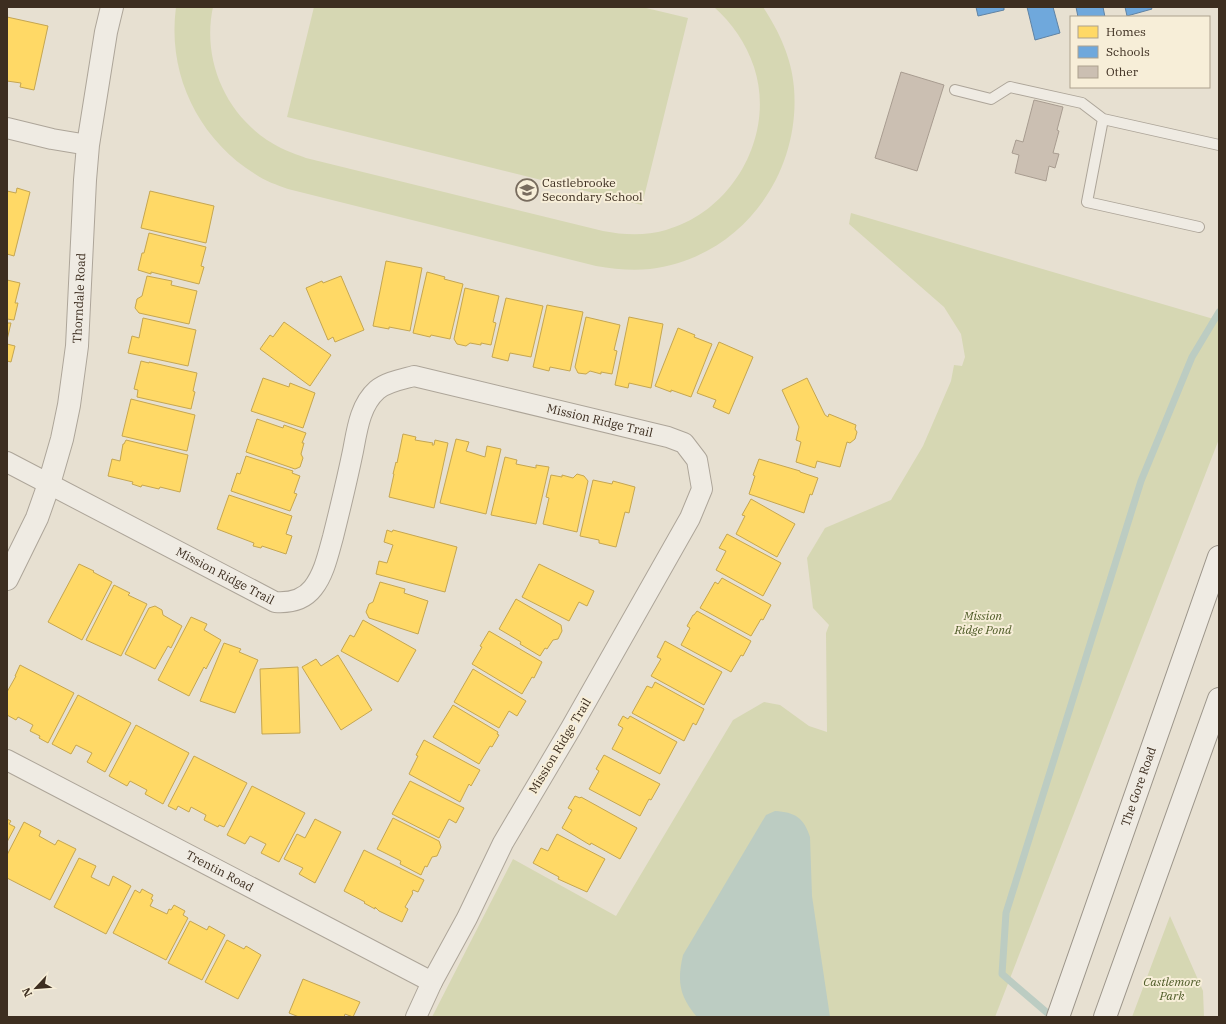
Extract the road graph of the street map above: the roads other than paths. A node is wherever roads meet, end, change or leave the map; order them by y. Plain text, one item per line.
1 (112, 7) edge
2 (955, 90) dead end
3 (1103, 119) junction
4 (7, 128) edge
5 (88, 145) junction
6 (1219, 145) edge
7 (1199, 227) dead end
8 (7, 462) edge
9 (49, 484) junction
10 (1219, 557) edge
11 (7, 579) edge
12 (1219, 699) edge
13 (7, 760) edge
14 (432, 982) junction
15 (416, 1017) edge
16 (1058, 1017) edge
17 (1105, 1017) edge

1 - 5 main road, Thorndale Road
2 - 3 lane
3 - 6 lane
3 - 7 lane
4 - 5 street
5 - 9 main road, Thorndale Road
8 - 9 street, Mission Ridge Trail
9 - 11 main road, Thorndale Road
9 - 14 street, Mission Ridge Trail
10 - 16 main road, The Gore Road
12 - 17 main road
13 - 14 street, Trentin Road
14 - 15 street, Mission Ridge Trail

